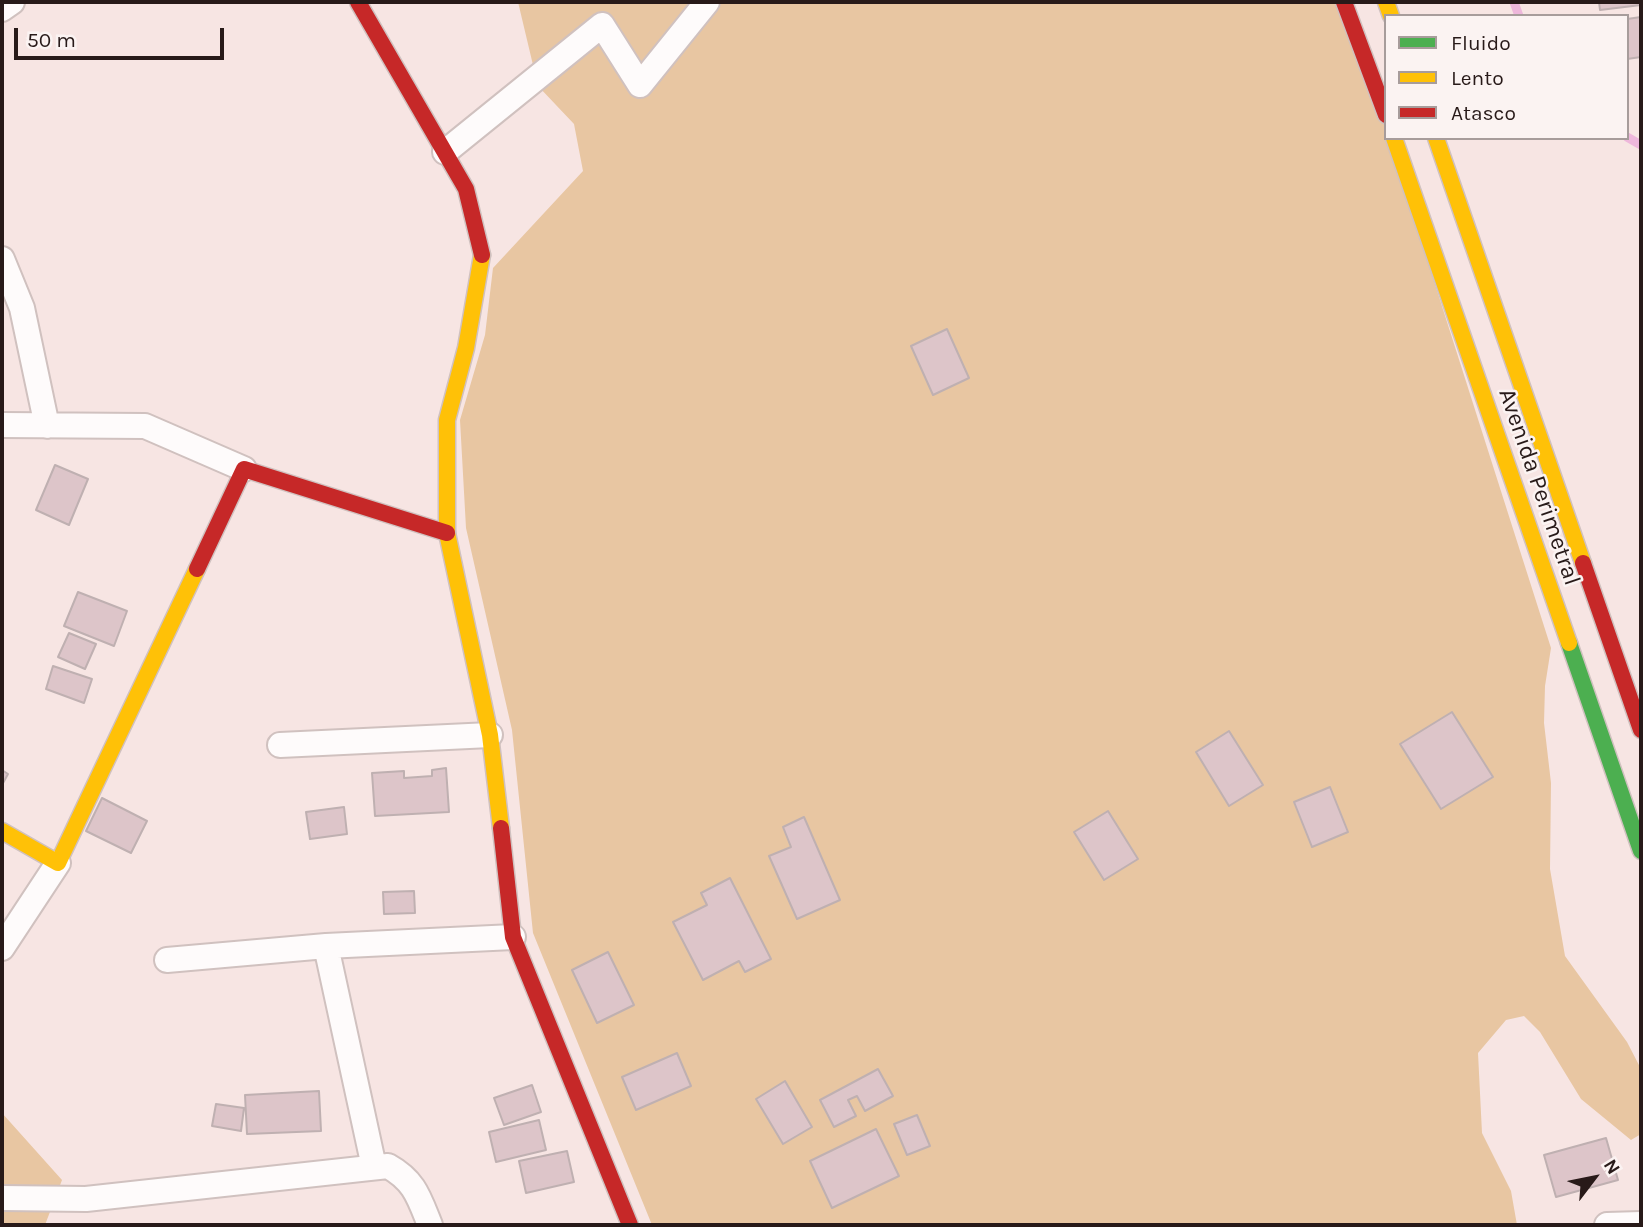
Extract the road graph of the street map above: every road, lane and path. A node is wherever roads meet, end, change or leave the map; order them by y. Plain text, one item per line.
1 (12, 2) edge
2 (358, 2) edge
3 (707, 2) edge
4 (1343, 2) edge
5 (2, 9) edge
6 (1384, 110) edge
7 (1395, 140) edge
8 (1437, 140) edge
9 (445, 152) junction
10 (2, 259) edge
11 (2, 425) edge
12 (47, 426) junction
13 (244, 469) junction
14 (447, 533) junction
15 (1641, 730) edge
16 (490, 735) junction
17 (280, 745) dead end
18 (2, 831) edge
19 (1641, 851) edge
20 (58, 863) junction
21 (513, 937) junction
22 (326, 946) junction
23 (2, 948) edge
24 (167, 960) dead end
25 (374, 1167) junction
26 (2, 1198) edge
27 (1641, 1224) edge
28 (430, 1225) edge
29 (630, 1225) edge
30 (1607, 1225) edge

1 - 5 street
2 - 9 street
3 - 9 street
4 - 6 street
7 - 19 street, Avenida Perimetral
8 - 15 street, Avenida Perimetral
9 - 14 street
10 - 12 street
11 - 12 street
12 - 13 street
13 - 14 street
13 - 20 street
14 - 16 street
16 - 17 street
16 - 21 street
18 - 20 street
20 - 23 street
21 - 22 street
21 - 29 street
22 - 24 street
22 - 25 street
25 - 26 street
25 - 28 street
27 - 30 street

